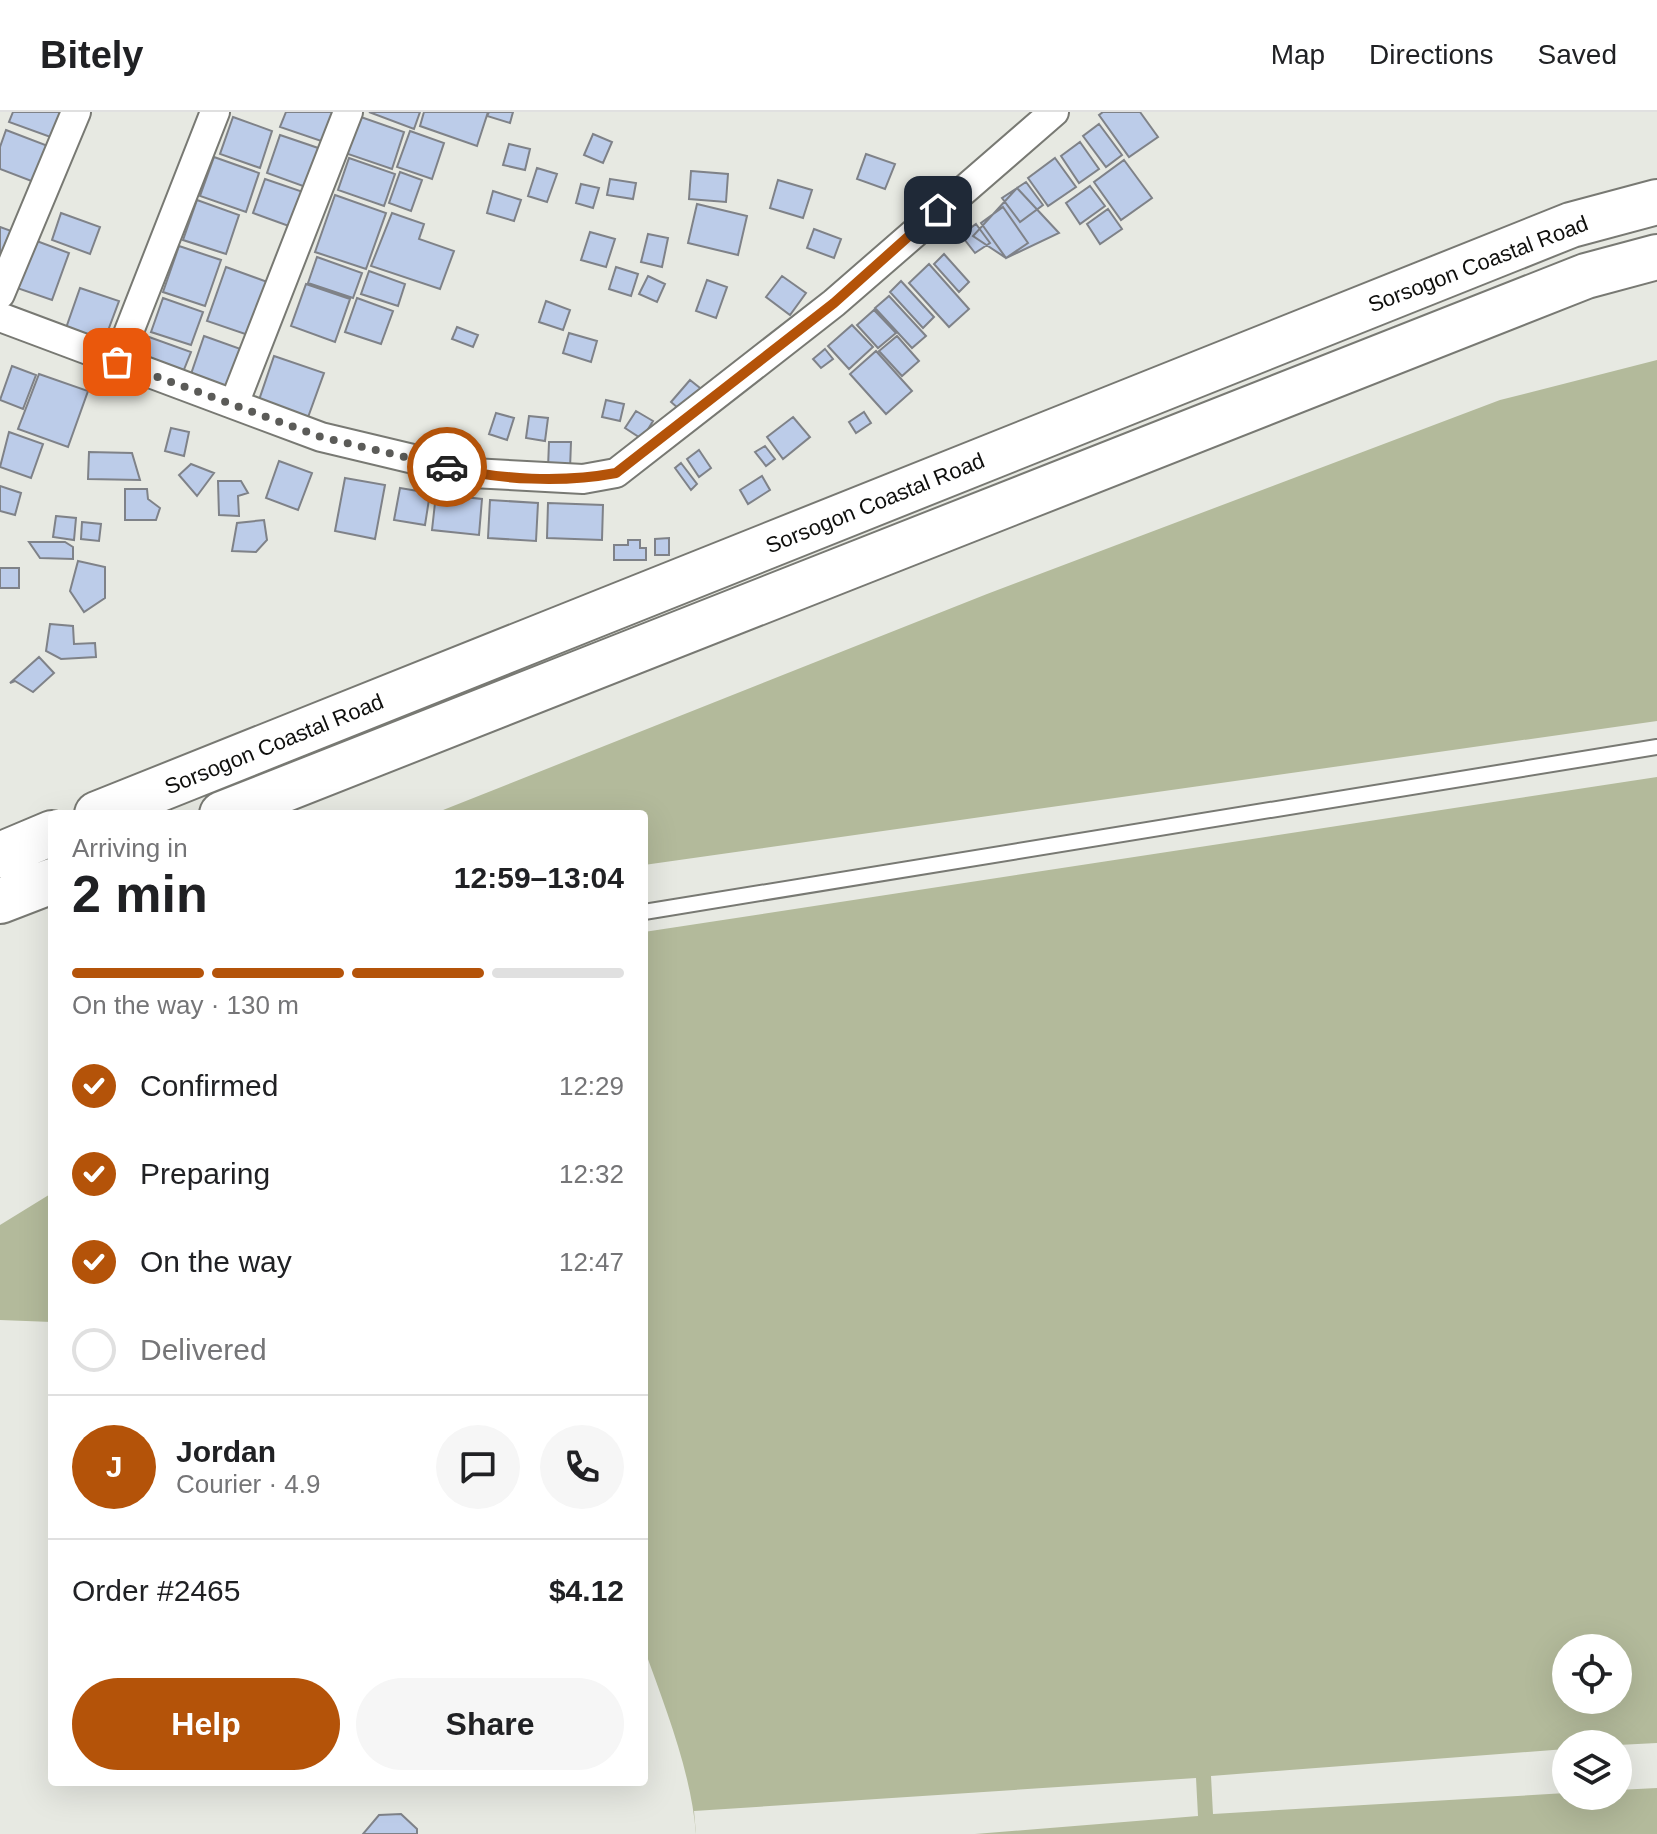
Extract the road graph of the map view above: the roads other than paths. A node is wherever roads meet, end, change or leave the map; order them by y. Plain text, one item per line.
1 (76, 112) edge
2 (214, 112) edge
3 (348, 112) edge
4 (1054, 112) edge
5 (1657, 202) edge
6 (1657, 257) edge
7 (0, 294) edge
8 (0, 317) edge
9 (117, 362) junction
10 (234, 404) junction
11 (1657, 747) edge
12 (107, 810) edge
13 (232, 810) edge
14 (48, 835) edge
15 (0, 855) edge
16 (48, 883) edge
17 (0, 901) edge
18 (648, 911) edge

1 - 7 street
2 - 9 street
3 - 10 street
4 - 10 street
5 - 12 highway, Sorsogon Coastal Road
6 - 13 highway, Sorsogon Coastal Road
8 - 9 street
9 - 10 street
11 - 18 lane
14 - 15 highway
16 - 17 highway

